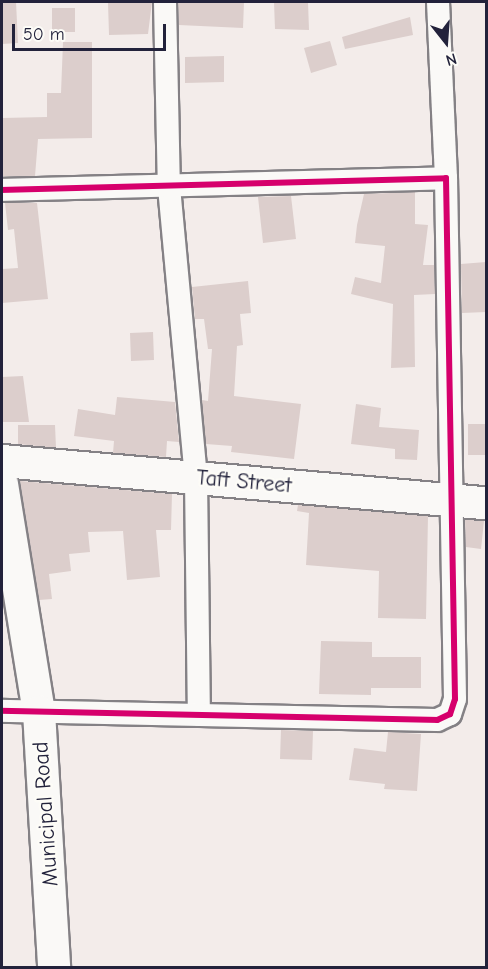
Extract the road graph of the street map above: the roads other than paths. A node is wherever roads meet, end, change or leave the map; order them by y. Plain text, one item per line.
1 (165, 2) edge
2 (438, 2) edge
3 (446, 178) junction
4 (170, 187) junction
5 (2, 190) edge
6 (2, 461) edge
7 (196, 478) junction
8 (2, 484) edge
9 (450, 500) junction
10 (486, 503) edge
11 (2, 711) edge
12 (39, 712) junction
13 (199, 715) junction
14 (54, 968) edge

1 - 4 street
2 - 3 street
3 - 4 street
3 - 9 street
4 - 5 street
4 - 7 street
6 - 7 street, Taft Street
7 - 9 street, Taft Street
7 - 13 street
8 - 12 street, Municipal Road
9 - 10 street, Taft Street
9 - 13 street
11 - 12 street
12 - 13 street
12 - 14 street, Municipal Road

